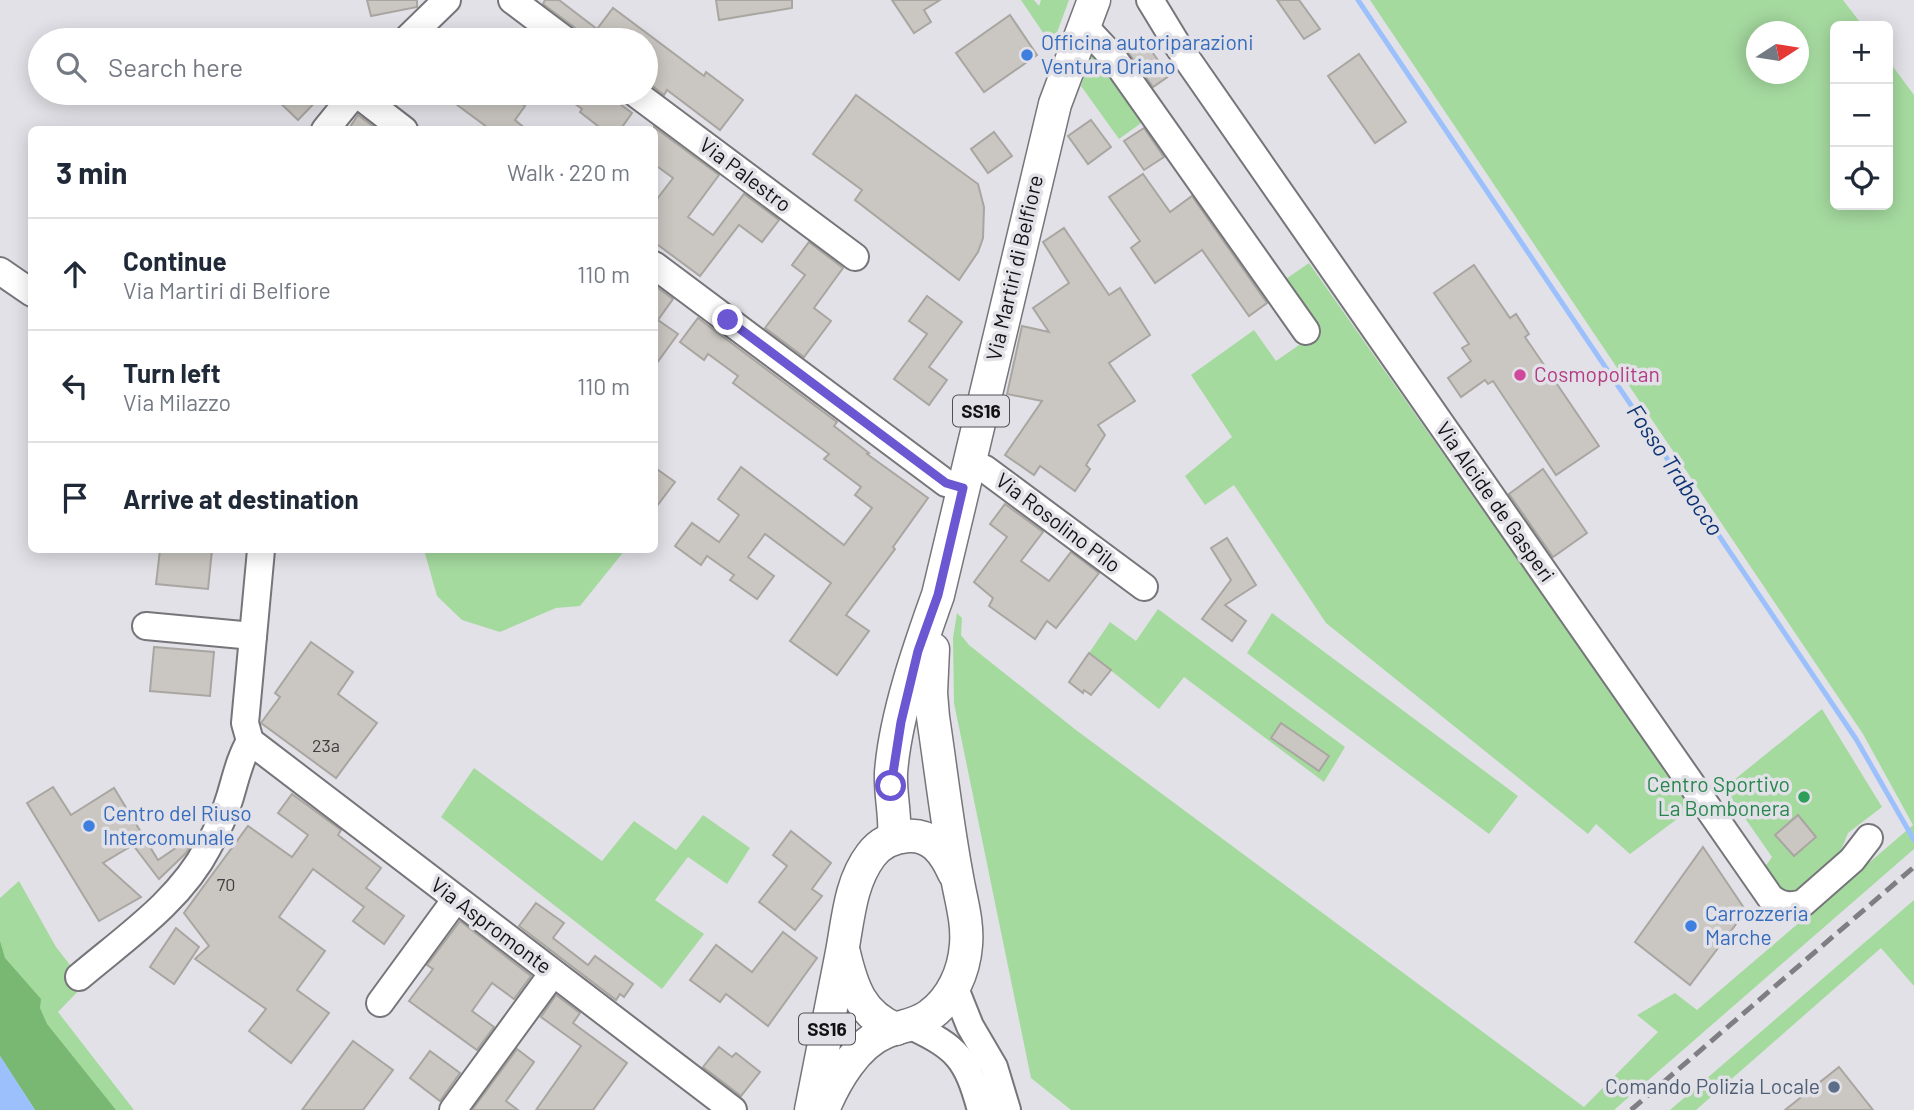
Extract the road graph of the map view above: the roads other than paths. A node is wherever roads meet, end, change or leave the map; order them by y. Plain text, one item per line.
1 (445, 0) edge
2 (512, 0) edge
3 (1150, 0) edge
4 (1088, 13) edge
5 (418, 28) edge
6 (549, 28) edge
7 (346, 105) edge
8 (372, 105) edge
9 (651, 105) edge
10 (328, 126) edge
11 (399, 126) edge
12 (855, 257) dead end
13 (658, 268) edge
14 (0, 271) edge
15 (28, 290) edge
16 (1306, 331) dead end
17 (966, 476) junction
18 (261, 553) edge
19 (1144, 587) dead end
20 (938, 595) junction
21 (146, 626) dead end
22 (253, 636) junction
23 (250, 741) junction
24 (894, 838) junction
25 (1869, 838) dead end
26 (957, 877) junction
27 (456, 899) junction
28 (843, 948) junction
29 (553, 973) junction
30 (79, 977) dead end
31 (954, 986) junction
32 (380, 1003) dead end
33 (903, 1027) junction
34 (453, 1110) edge
35 (733, 1110) edge
36 (811, 1110) edge
37 (823, 1110) edge
38 (981, 1110) edge
39 (1007, 1110) edge

1 - 5 street
2 - 6 street
3 - 25 street, Via Alcide de Gasperi
4 - 16 street, Via Martiri di Belfiore
4 - 17 main road, Via Martiri di Belfiore / SS16
7 - 10 street
8 - 11 street
9 - 12 street, Via Palestro
13 - 17 street, Via Rosolino Pilo
14 - 15 street
17 - 19 street, Via Rosolino Pilo
17 - 20 main road, Via Martiri di Belfiore / SS16
18 - 22 street
20 - 24 main road, Via Martiri di Belfiore / SS16
20 - 26 main road, Via Martiri di Belfiore / SS16
21 - 22 street
22 - 23 street
23 - 27 street, Via Aspromonte
23 - 30 street
24 - 26 main road, Via Martiri di Belfiore / SS16
24 - 28 main road, SS16
26 - 31 main road, Via Martiri di Belfiore / SS16
27 - 29 street, Via Aspromonte
27 - 32 street
28 - 33 main road, SS16
28 - 36 main road, SS16
29 - 34 street
29 - 35 street, Via Aspromonte
31 - 33 main road, Via Martiri di Belfiore / SS16
31 - 39 street
33 - 37 main road, SS16
33 - 38 street

